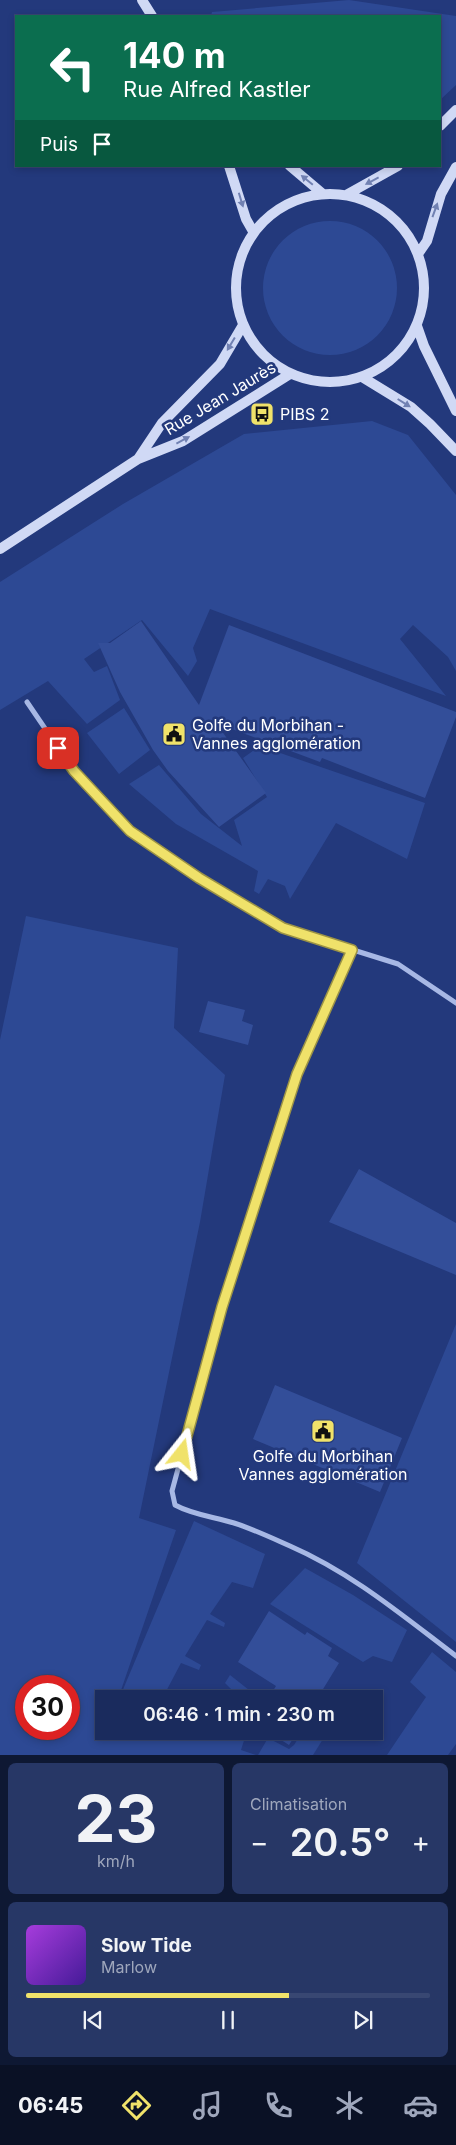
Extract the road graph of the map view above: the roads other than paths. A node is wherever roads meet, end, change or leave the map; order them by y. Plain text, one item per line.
1 (142, 0) edge
2 (151, 15) edge
3 (456, 110) edge
4 (441, 125) edge
5 (229, 167) edge
6 (291, 167) edge
7 (396, 167) edge
8 (456, 168) edge
9 (323, 194) junction
10 (346, 195) junction
11 (254, 233) junction
12 (418, 254) junction
13 (243, 324) junction
14 (417, 326) junction
15 (290, 374) junction
16 (362, 377) junction
17 (456, 411) edge
18 (456, 451) edge
19 (138, 459) junction
20 (0, 549) edge
21 (27, 702) dead end
22 (352, 950) junction
23 (456, 1003) edge
24 (456, 1656) edge

1 - 2 main road
3 - 4 main road
5 -> 11 main road
9 -> 6 main road
7 -> 10 main road
12 -> 8 main road
9 - 10 main road
9 - 11 main road
10 - 12 main road
11 - 13 main road
12 - 14 main road
13 - 15 main road
13 -> 19 main road, Rue Jean Jaurès
14 - 16 main road
14 - 17 main road
15 - 16 main road
19 -> 15 main road, Rue Jean Jaurès
16 -> 18 main road
19 - 20 main road, Rue Jean Jaurès
21 - 22 street
22 - 23 street
22 - 24 street

